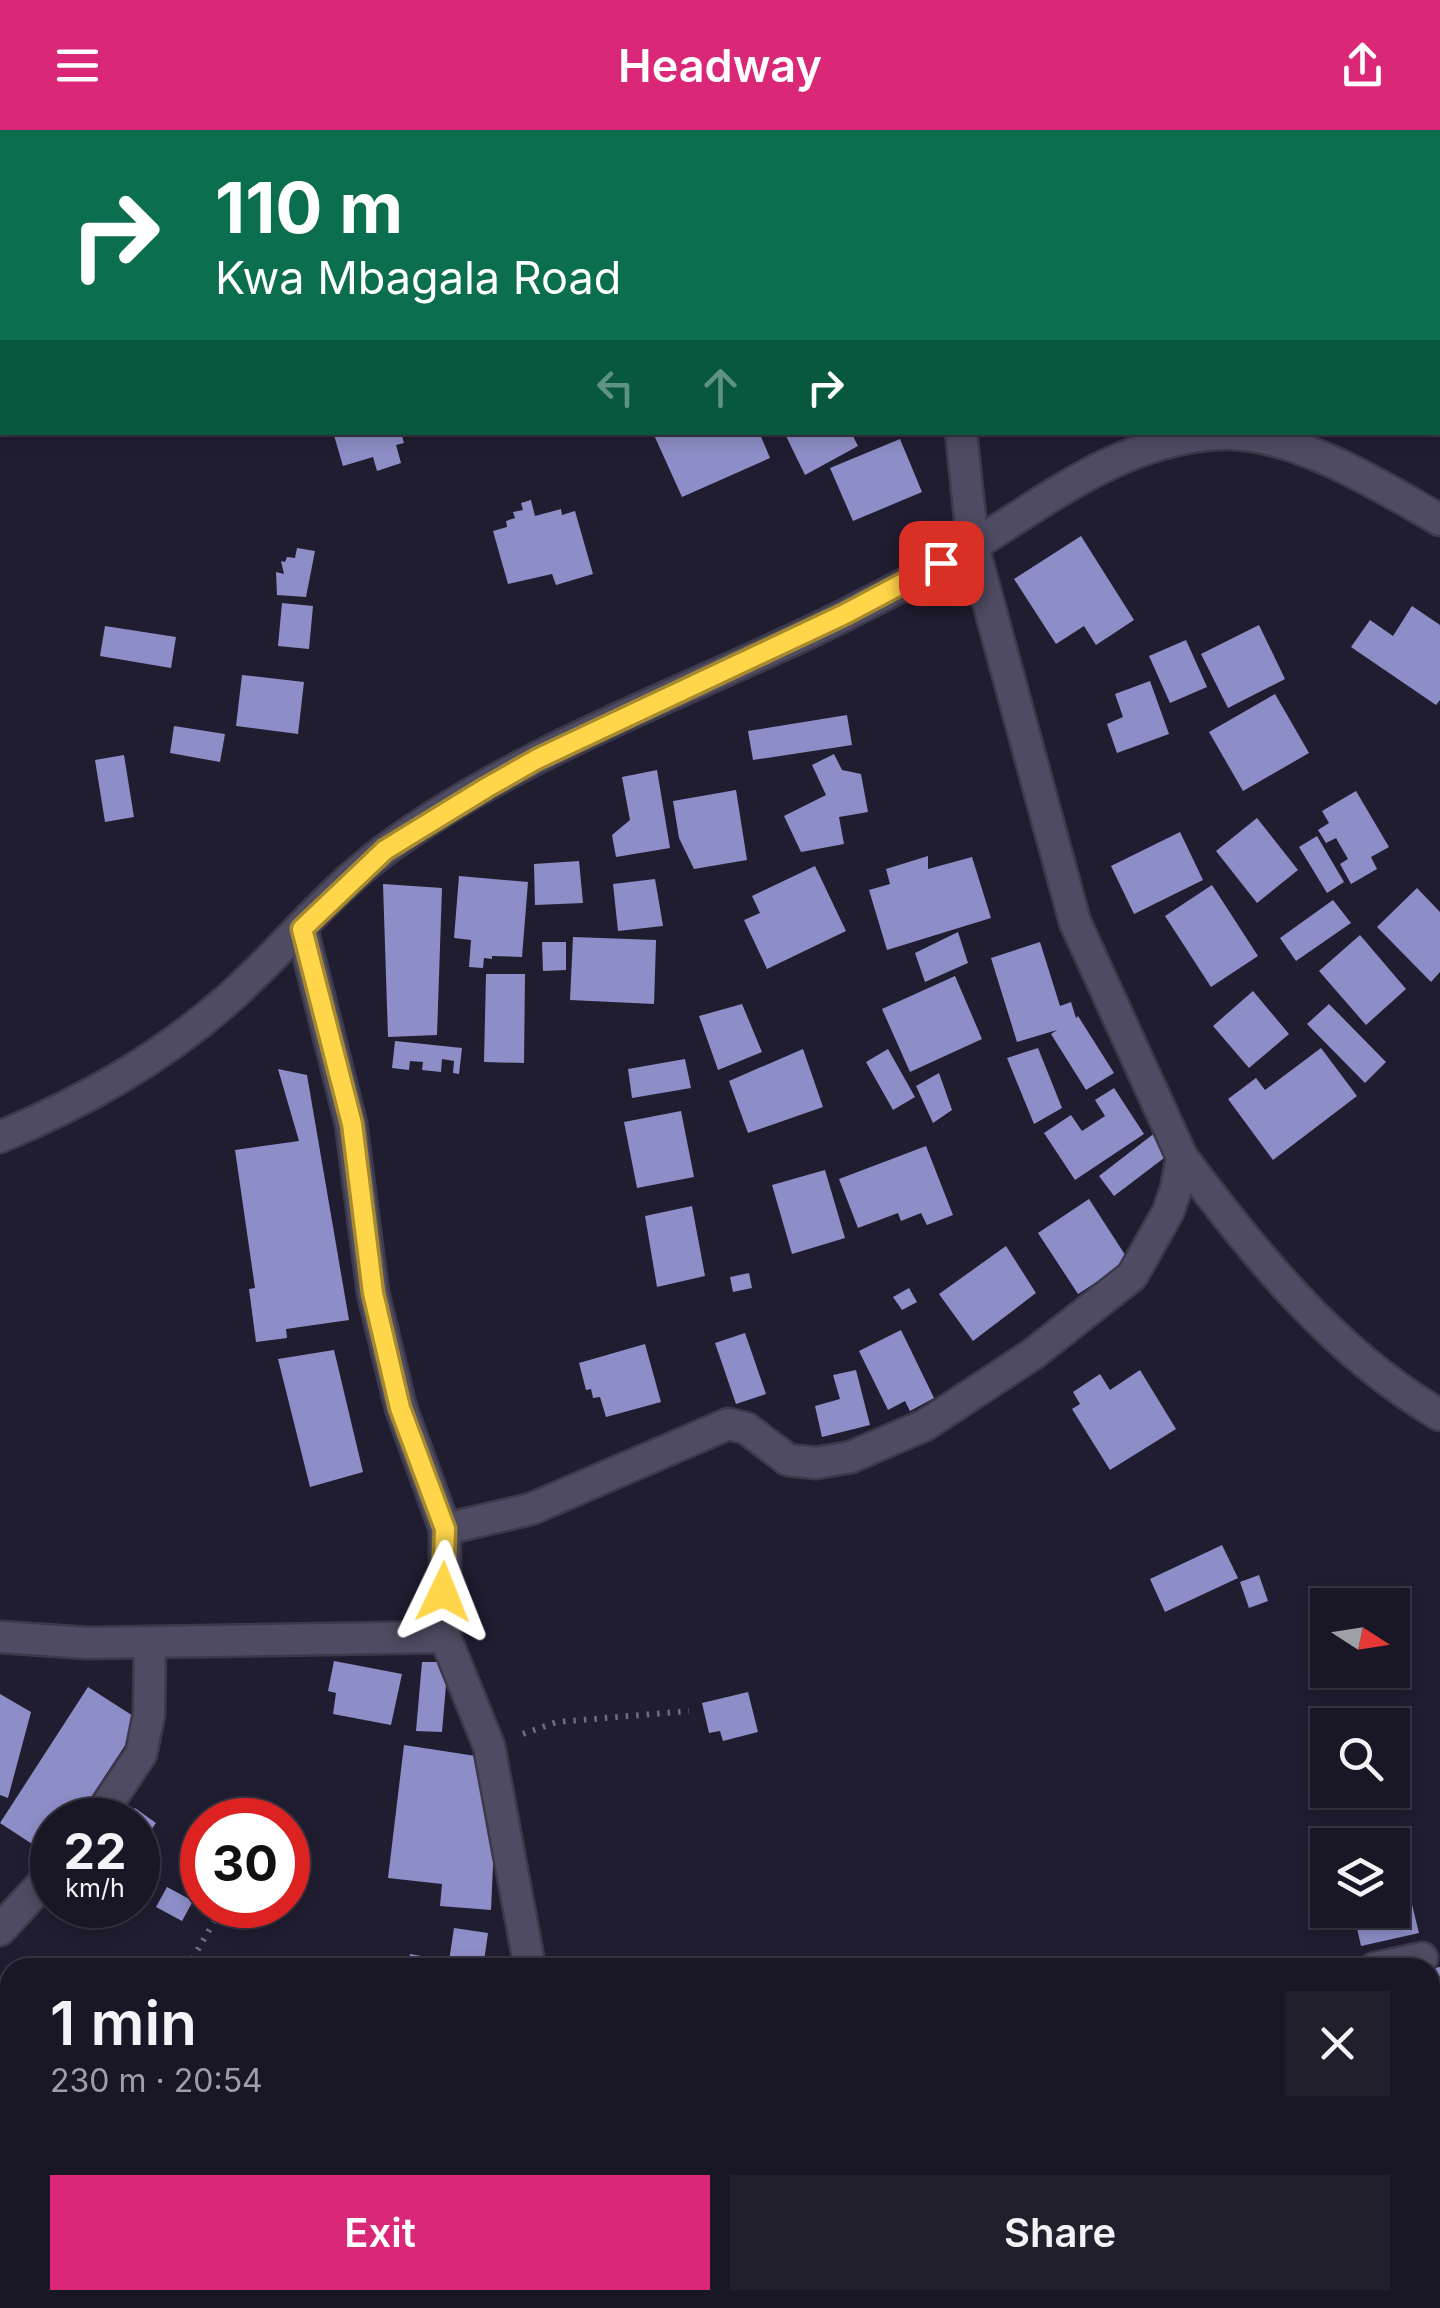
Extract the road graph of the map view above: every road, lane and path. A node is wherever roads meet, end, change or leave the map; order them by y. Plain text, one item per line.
1 (961, 435) edge
2 (1208, 435) edge
3 (1265, 436) edge
4 (1440, 520) edge
5 (973, 546) junction
6 (302, 929) junction
7 (0, 1137) edge
8 (1182, 1157) junction
9 (1440, 1416) edge
10 (445, 1529) junction
11 (0, 1637) edge
12 (445, 1637) junction
13 (150, 1642) junction
14 (690, 1711) dead end
15 (489, 1746) junction
16 (112, 1798) edge
17 (30, 1897) edge
18 (210, 1928) edge
19 (0, 1930) edge
20 (193, 1958) edge
21 (528, 1958) edge

1 - 5 street
2 - 5 street
3 - 4 street
5 - 6 street
5 - 8 street
6 - 7 street
6 - 10 street
8 - 9 street
8 - 10 street
10 - 12 street
11 - 13 street
12 - 13 street
12 - 15 street
13 - 16 street
14 - 15 path
15 - 21 street
17 - 19 street
18 - 20 path

